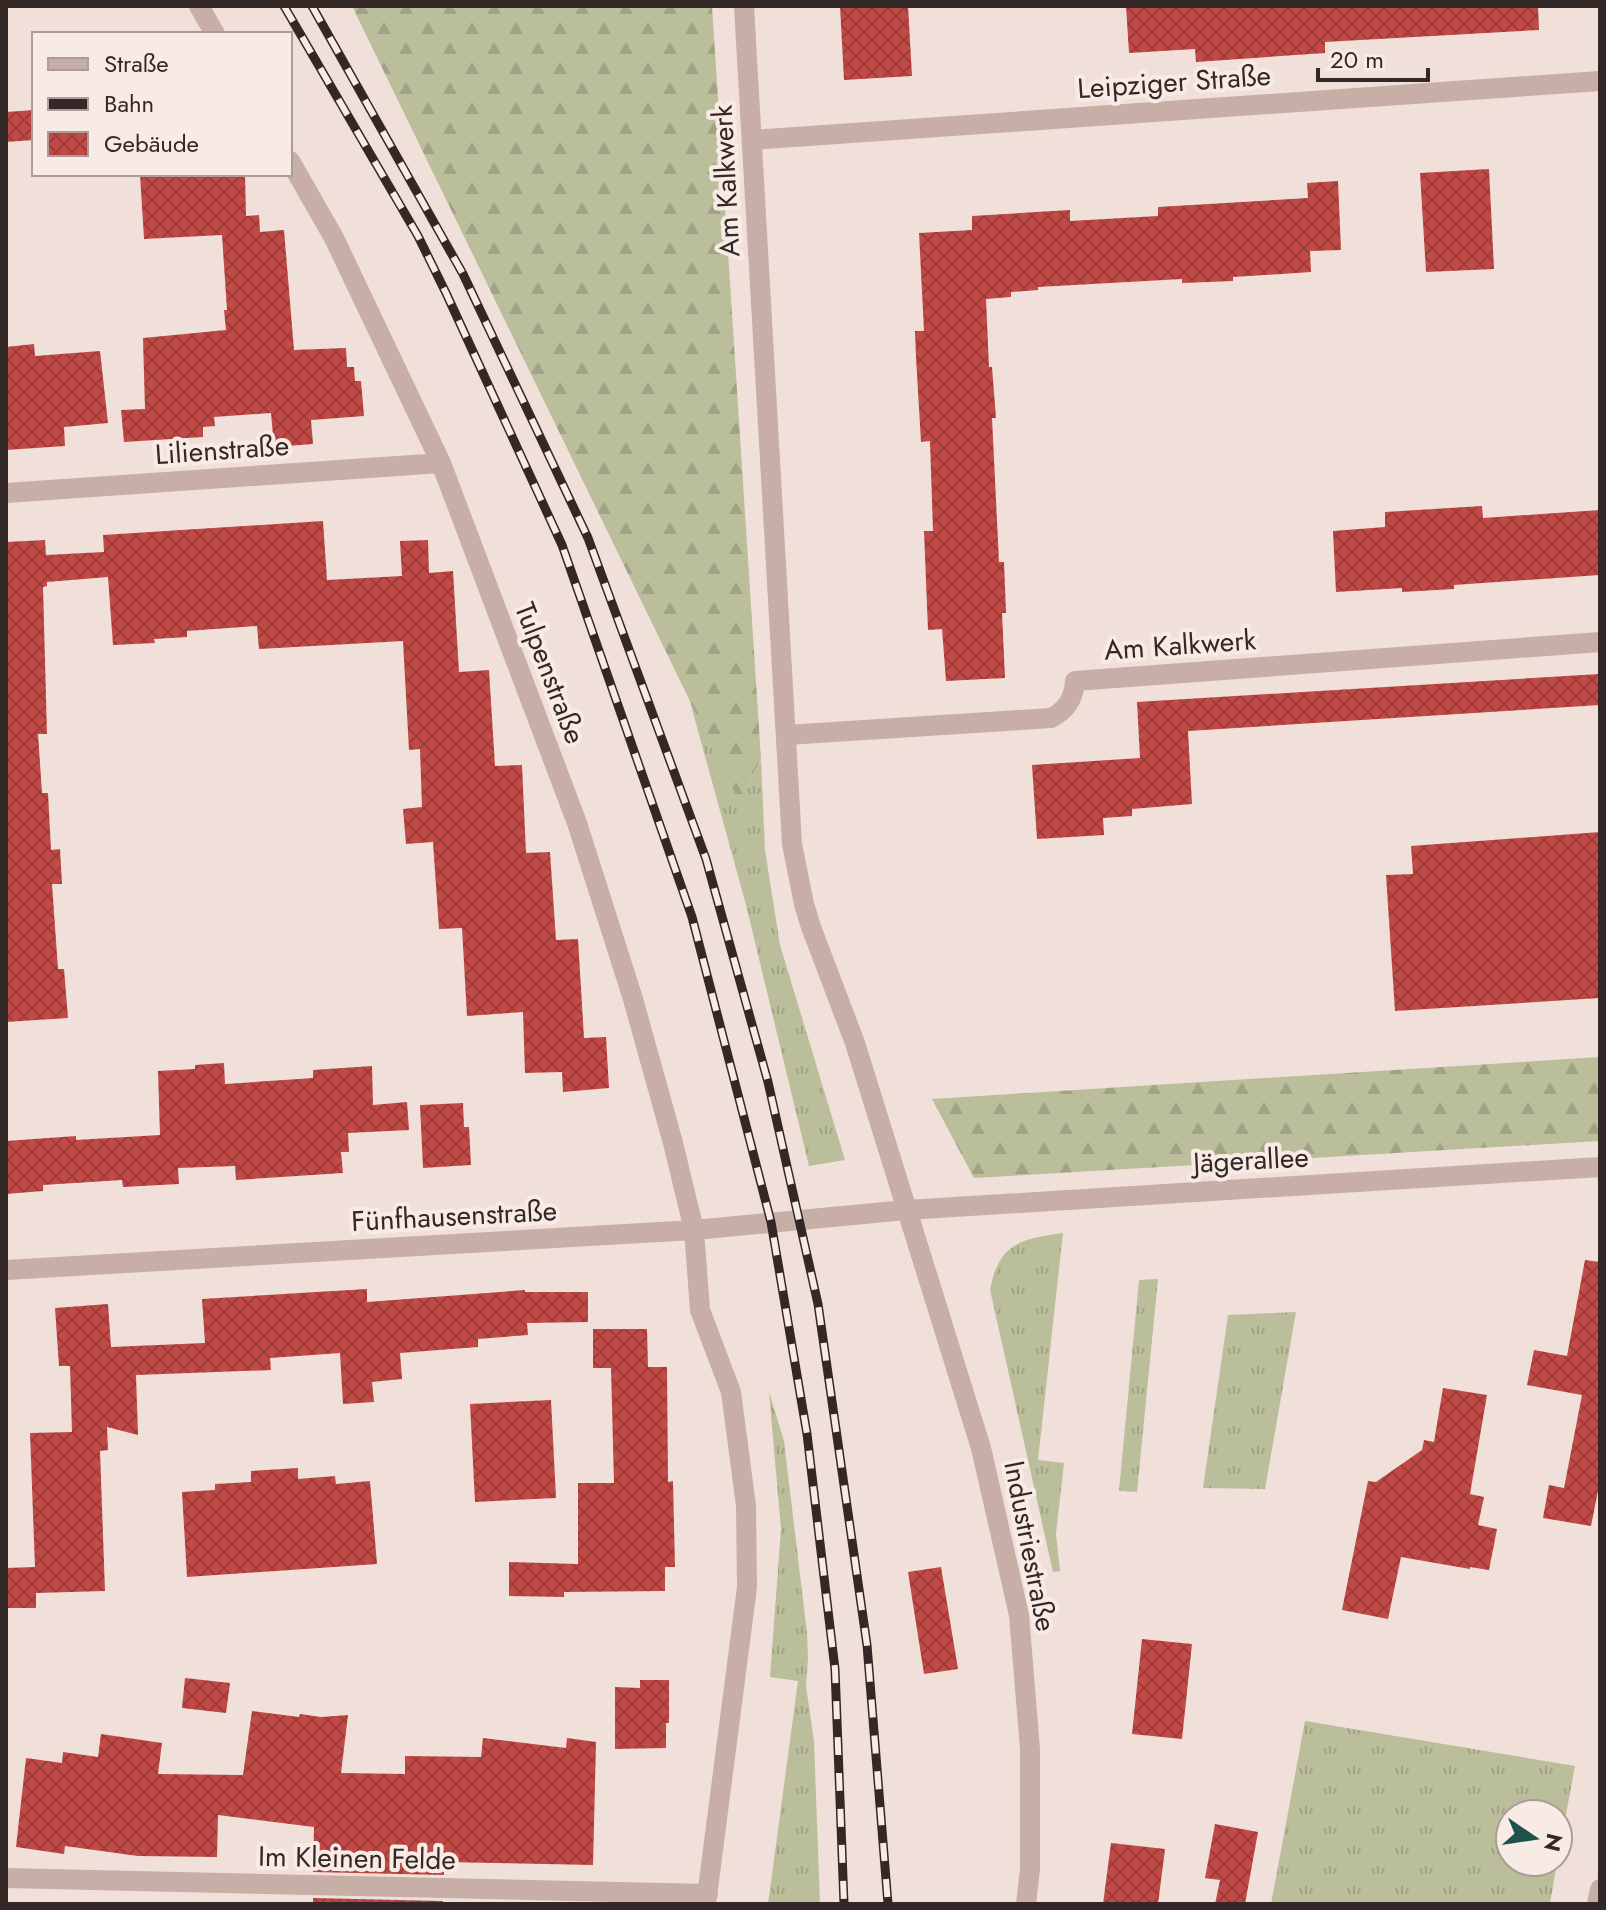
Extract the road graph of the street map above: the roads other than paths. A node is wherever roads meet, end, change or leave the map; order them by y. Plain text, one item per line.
1 (199, 6) edge
2 (744, 6) edge
3 (214, 32) edge
4 (1600, 81) edge
5 (752, 140) junction
6 (292, 164) edge
7 (441, 463) junction
8 (6, 493) edge
9 (1600, 642) edge
10 (787, 735) junction
11 (1600, 1167) edge
12 (906, 1210) junction
13 (694, 1230) junction
14 (6, 1270) edge
15 (6, 1878) edge
16 (1600, 1889) edge
17 (707, 1899) edge
18 (1026, 1904) edge
19 (1597, 1904) edge

1 - 3 street
2 - 5 street, Am Kalkwerk
4 - 5 street, Leipziger Straße
5 - 10 street, Am Kalkwerk
6 - 7 street, Tulpenstraße
7 - 8 street, Lilienstraße
7 - 13 street, Tulpenstraße
9 - 10 street, Am Kalkwerk
10 - 12 street, Am Kalkwerk
11 - 12 street, Jägerallee
12 - 13 street, Fünfhausenstraße
12 - 18 street, Industriestraße
13 - 14 street, Fünfhausenstraße
13 - 17 street, Tulpenstraße
15 - 17 street, Im Kleinen Felde
16 - 19 street

